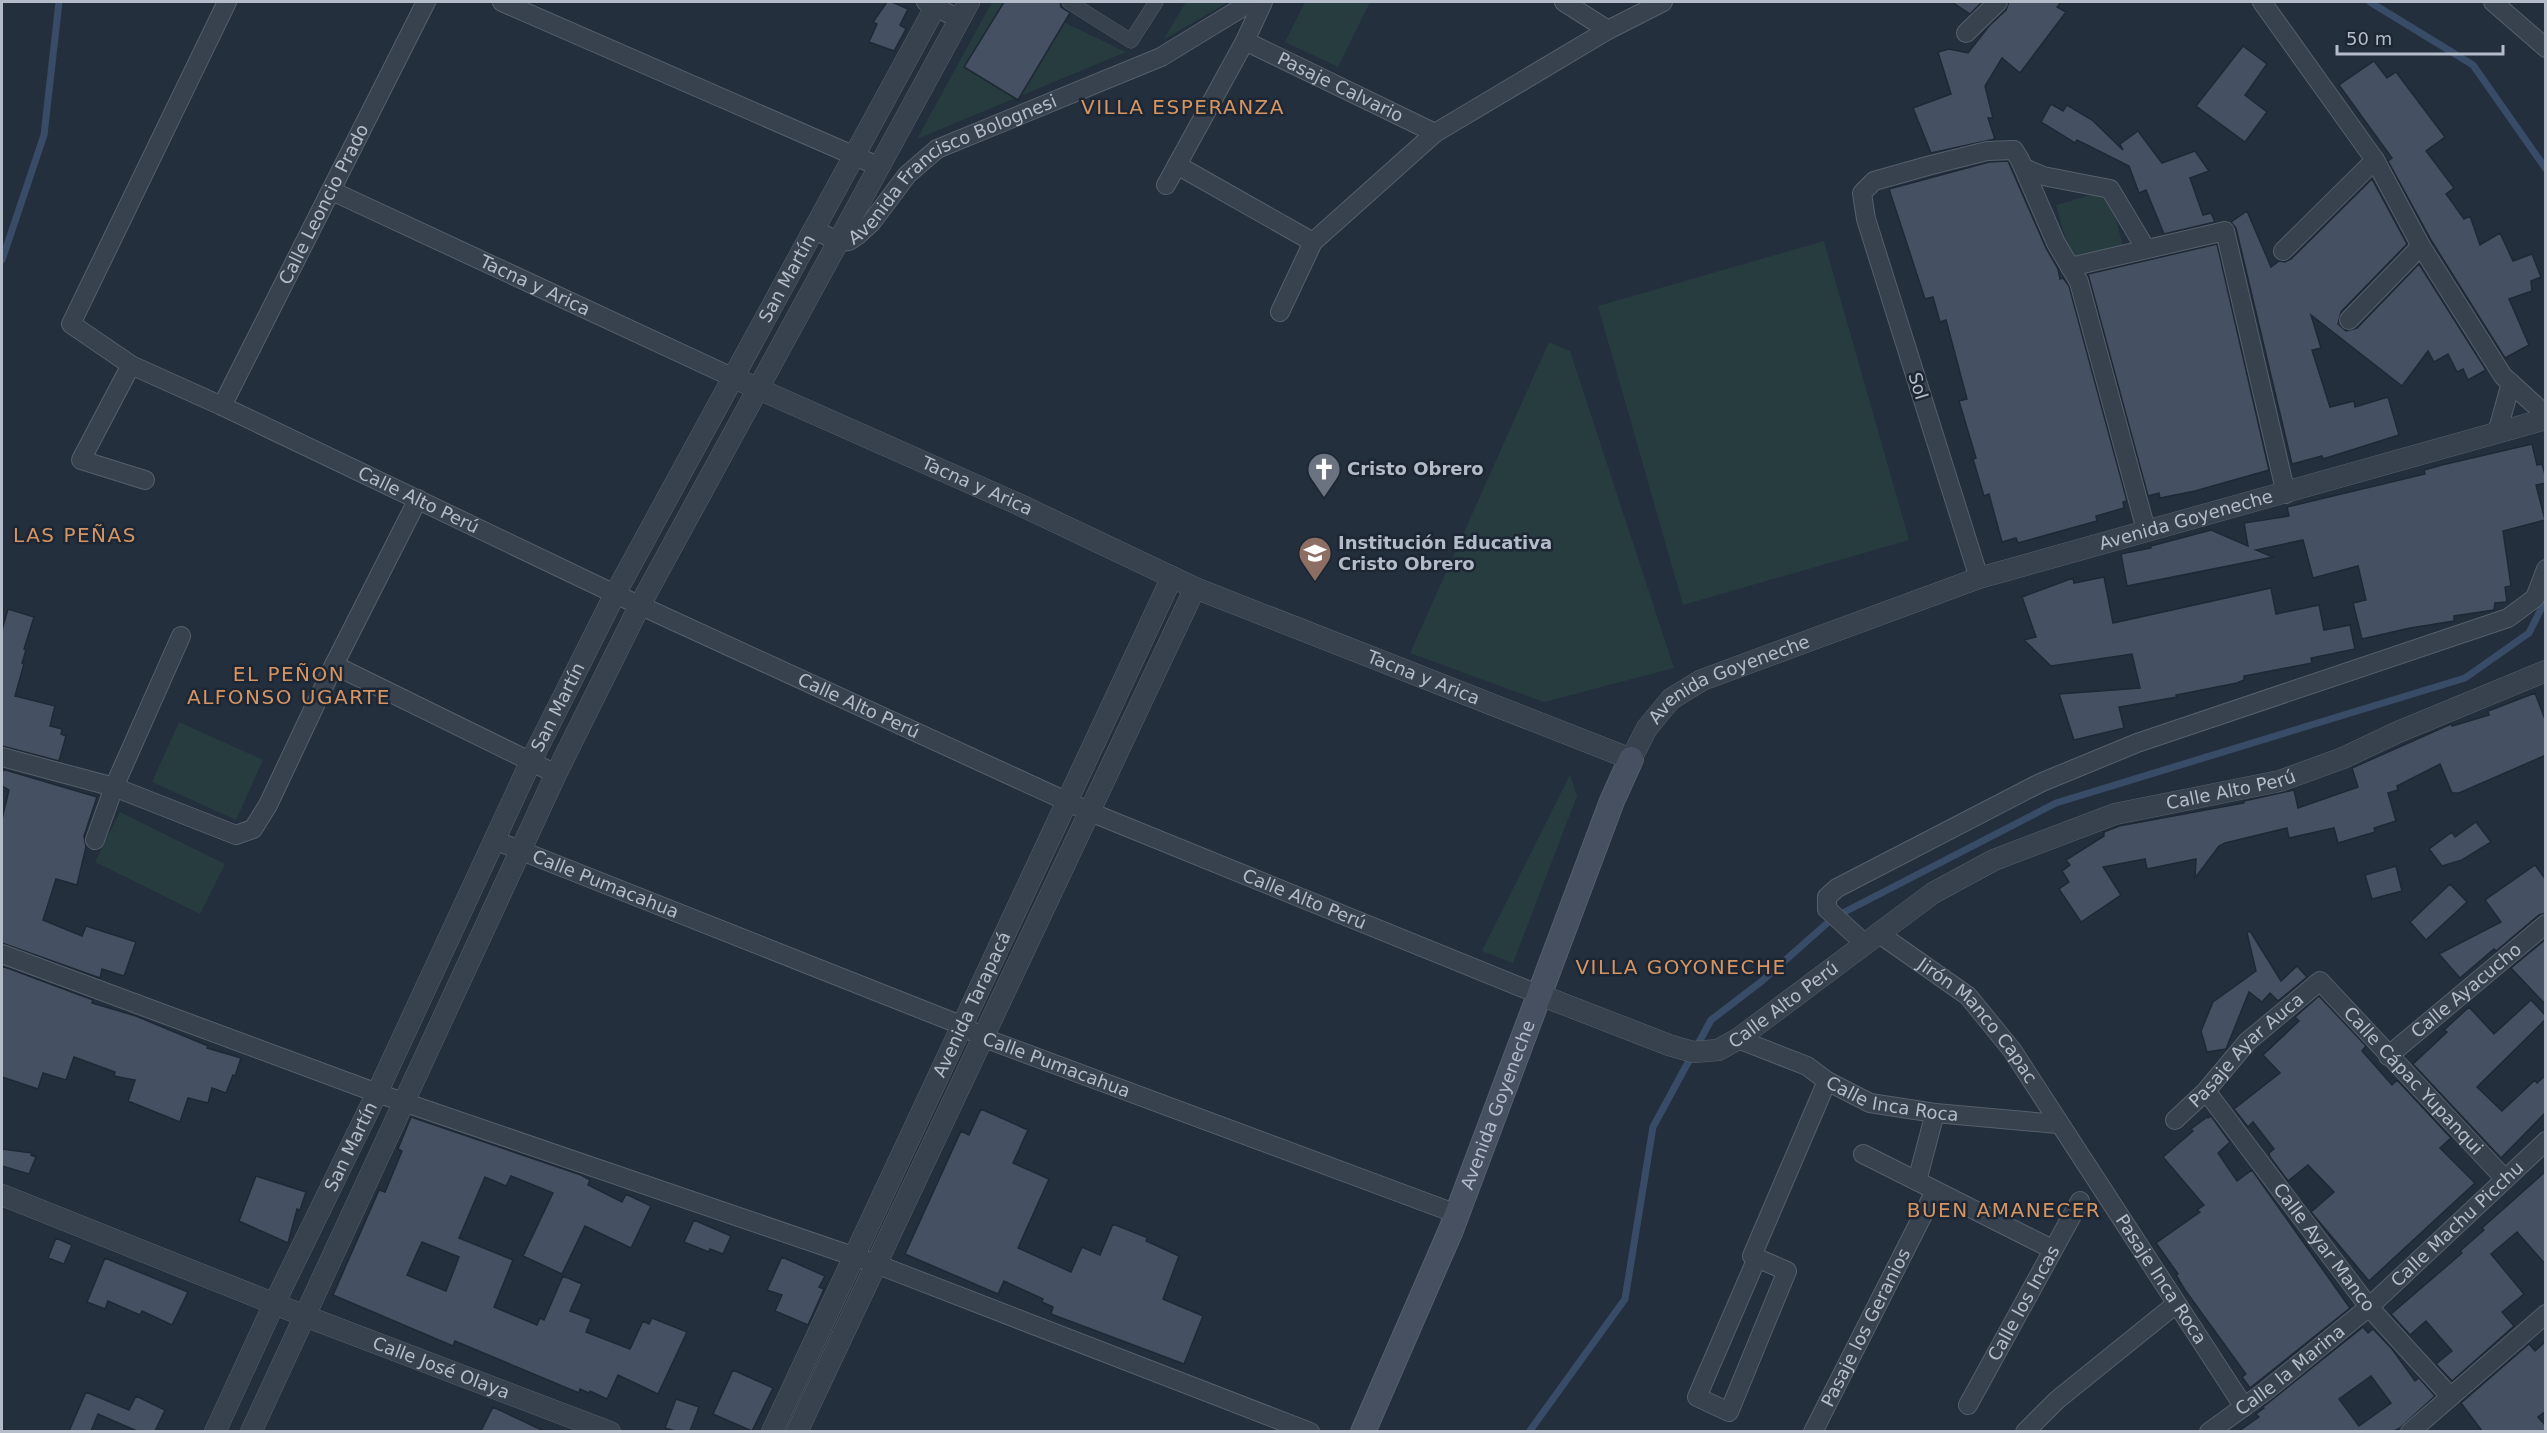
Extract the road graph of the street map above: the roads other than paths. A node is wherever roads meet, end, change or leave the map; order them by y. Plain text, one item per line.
1 (227, 2) edge
2 (426, 2) edge
3 (502, 2) edge
4 (1069, 2) edge
5 (1156, 2) edge
6 (1251, 2) edge
7 (1263, 2) edge
8 (1564, 2) edge
9 (1663, 2) edge
10 (1998, 2) edge
11 (2262, 2) edge
12 (2493, 2) edge
13 (933, 3) edge
14 (964, 10) edge
15 (1608, 30) junction
16 (1966, 33) dead end
17 (1245, 41) junction
18 (2546, 48) edge
19 (1435, 133) junction
20 (855, 156) junction
21 (2375, 160) junction
22 (1177, 165) junction
23 (880, 167) junction
24 (2024, 168) junction
25 (1166, 185) dead end
26 (332, 191) junction
27 (815, 230) junction
28 (839, 242) junction
29 (1313, 242) junction
30 (2421, 246) junction
31 (2146, 249) junction
32 (2283, 251) dead end
33 (2070, 267) junction
34 (1280, 312) dead end
35 (2349, 320) dead end
36 (131, 365) junction
37 (734, 378) junction
38 (2511, 383) junction
39 (756, 388) junction
40 (222, 406) junction
41 (2546, 417) edge
42 (2497, 433) junction
43 (145, 480) dead end
44 (2286, 494) junction
45 (418, 500) junction
46 (2146, 530) junction
47 (2546, 569) edge
48 (1172, 577) junction
49 (1979, 578) junction
50 (1195, 588) junction
51 (615, 594) junction
52 (640, 605) junction
53 (181, 636) dead end
54 (334, 665) junction
55 (2546, 671) edge
56 (2, 757) edge
57 (1631, 759) junction
58 (531, 761) junction
59 (556, 774) junction
60 (114, 787) junction
61 (1067, 801) junction
62 (1090, 812) junction
63 (94, 840) dead end
64 (494, 840) junction
65 (521, 851) junction
66 (2546, 924) edge
67 (1871, 938) junction
68 (2, 954) edge
69 (2320, 981) joint
70 (1540, 995) junction
71 (961, 1025) junction
72 (984, 1038) junction
73 (1738, 1039) junction
74 (2388, 1056) junction
75 (1827, 1082) junction
76 (2206, 1091) junction
77 (378, 1093) junction
78 (405, 1102) junction
79 (1935, 1113) junction
80 (2175, 1120) dead end
81 (2058, 1124) junction
82 (2546, 1141) edge
83 (1863, 1154) dead end
84 (2505, 1179) junction
85 (1917, 1181) junction
86 (1935, 1191) junction
87 (2, 1195) edge
88 (2079, 1201) dead end
89 (1457, 1214) junction
90 (2052, 1249) junction
91 (853, 1257) junction
92 (1757, 1258) junction
93 (876, 1264) junction
94 (274, 1304) junction
95 (2176, 1304) junction
96 (2369, 1307) junction
97 (2546, 1314) edge
98 (305, 1316) junction
99 (2450, 1396) junction
100 (1968, 1406) dead end
101 (2244, 1407) junction
102 (215, 1431) edge
103 (251, 1431) edge
104 (610, 1431) edge
105 (772, 1431) edge
106 (797, 1431) edge
107 (1310, 1431) edge
108 (1363, 1431) edge
109 (1812, 1431) edge
110 (2025, 1431) edge
111 (2209, 1431) edge
112 (2410, 1431) edge

1 - 36 street, Calle Alto Perú
2 - 26 street, Calle Leoncio Prado
3 - 20 street
4 - 5 street
6 - 28 street, Avenida Francisco Bolognesi
7 - 17 street
8 - 15 street
9 - 15 street
10 - 16 street
11 - 21 street
12 - 18 street
13 - 14 street
13 - 20 street, San Martín
14 - 23 street, San Martín
15 - 19 street
17 - 19 street, Pasaje Calvario
17 - 22 street
19 - 29 street
20 - 23 street
20 - 27 street, San Martín
21 - 30 street
21 - 32 street
22 - 25 street
22 - 29 street
23 - 28 street, San Martín
24 - 31 street
24 - 33 street
24 - 49 street, Sol
26 - 37 street, Tacna y Arica
26 - 40 street, Calle Leoncio Prado
27 - 28 street, Avenida Francisco Bolognesi
27 - 37 street, San Martín
28 - 39 street, San Martín
29 - 34 street
30 - 35 street
30 - 38 street
31 - 33 street
31 - 44 street
33 - 46 street
36 - 40 street, Calle Alto Perú
36 - 43 street
37 - 39 street, Tacna y Arica
37 - 51 street, San Martín
38 - 41 street
38 - 42 street
39 - 48 street, Tacna y Arica
39 - 52 street, San Martín
40 - 45 street, Calle Alto Perú
41 - 42 street, Avenida Goyeneche
42 - 44 street, Avenida Goyeneche
44 - 46 street, Avenida Goyeneche
45 - 51 street, Calle Alto Perú
45 - 54 street
46 - 49 street, Avenida Goyeneche
47 - 67 street, Jirón Manco Capac
48 - 50 street, Tacna y Arica
48 - 61 street, Avenida Tarapacá
49 - 57 street, Avenida Goyeneche
50 - 57 street, Tacna y Arica
50 - 62 street, Avenida Tarapacá
51 - 52 street, Calle Alto Perú
51 - 58 street, San Martín
52 - 59 street, San Martín
52 - 61 street, Calle Alto Perú
53 - 60 street
54 - 58 street
54 - 60 street
55 - 67 street, Calle Alto Perú
56 - 60 street
57 - 70 main road, Avenida Goyeneche
58 - 59 street
58 - 64 street, San Martín
59 - 65 street, San Martín
60 - 63 street
61 - 62 street, Calle Alto Perú
61 - 71 street, Avenida Tarapacá
62 - 70 street, Calle Alto Perú
62 - 72 street, Avenida Tarapacá
64 - 65 street, Calle Pumacahua
64 - 77 street, San Martín
65 - 71 street, Calle Pumacahua
65 - 78 street, San Martín
66 - 74 street, Calle Ayacucho
67 - 73 street, Calle Alto Perú
67 - 81 street, Jirón Manco Capac
68 - 77 street
69 - 74 street, Calle Cápac Yupanqui
69 - 76 street, Pasaje Ayar Auca
70 - 73 street, Calle Alto Perú
70 - 89 main road, Avenida Goyeneche
71 - 72 street, Calle Pumacahua
71 - 91 street, Avenida Tarapacá
72 - 89 street, Calle Pumacahua
72 - 93 street, Avenida Tarapacá
73 - 75 street, Calle Inca Roca
74 - 84 street, Calle Cápac Yupanqui
75 - 79 street, Calle Inca Roca
75 - 92 street
76 - 80 street, Pasaje Ayar Auca
76 - 96 street, Calle Ayar Manco
77 - 78 street
77 - 94 street, San Martín
78 - 91 street
78 - 98 street, San Martín
79 - 81 street, Calle Inca Roca
79 - 85 street
81 - 95 street, Pasaje Inca Roca
82 - 84 street, Calle Machu Picchu
83 - 85 street
84 - 96 street, Calle Machu Picchu
85 - 86 street
86 - 90 street
86 - 109 street, Pasaje los Geranios
87 - 94 street, Calle José Olaya
88 - 90 street, Calle los Incas
89 - 108 main road, Avenida Goyeneche
90 - 100 street, Calle los Incas
91 - 93 street
91 - 105 street, Avenida Tarapacá
92 - 92 street
93 - 106 street, Avenida Tarapacá
93 - 107 street
94 - 98 street, Calle José Olaya
94 - 102 street, San Martín
95 - 101 street, Pasaje Inca Roca
95 - 110 street
96 - 99 street, Calle Ayar Manco
96 - 101 street, Calle la Marina
97 - 99 street
98 - 103 street, San Martín
98 - 104 street, Calle José Olaya
99 - 112 street
101 - 111 street, Calle la Marina

